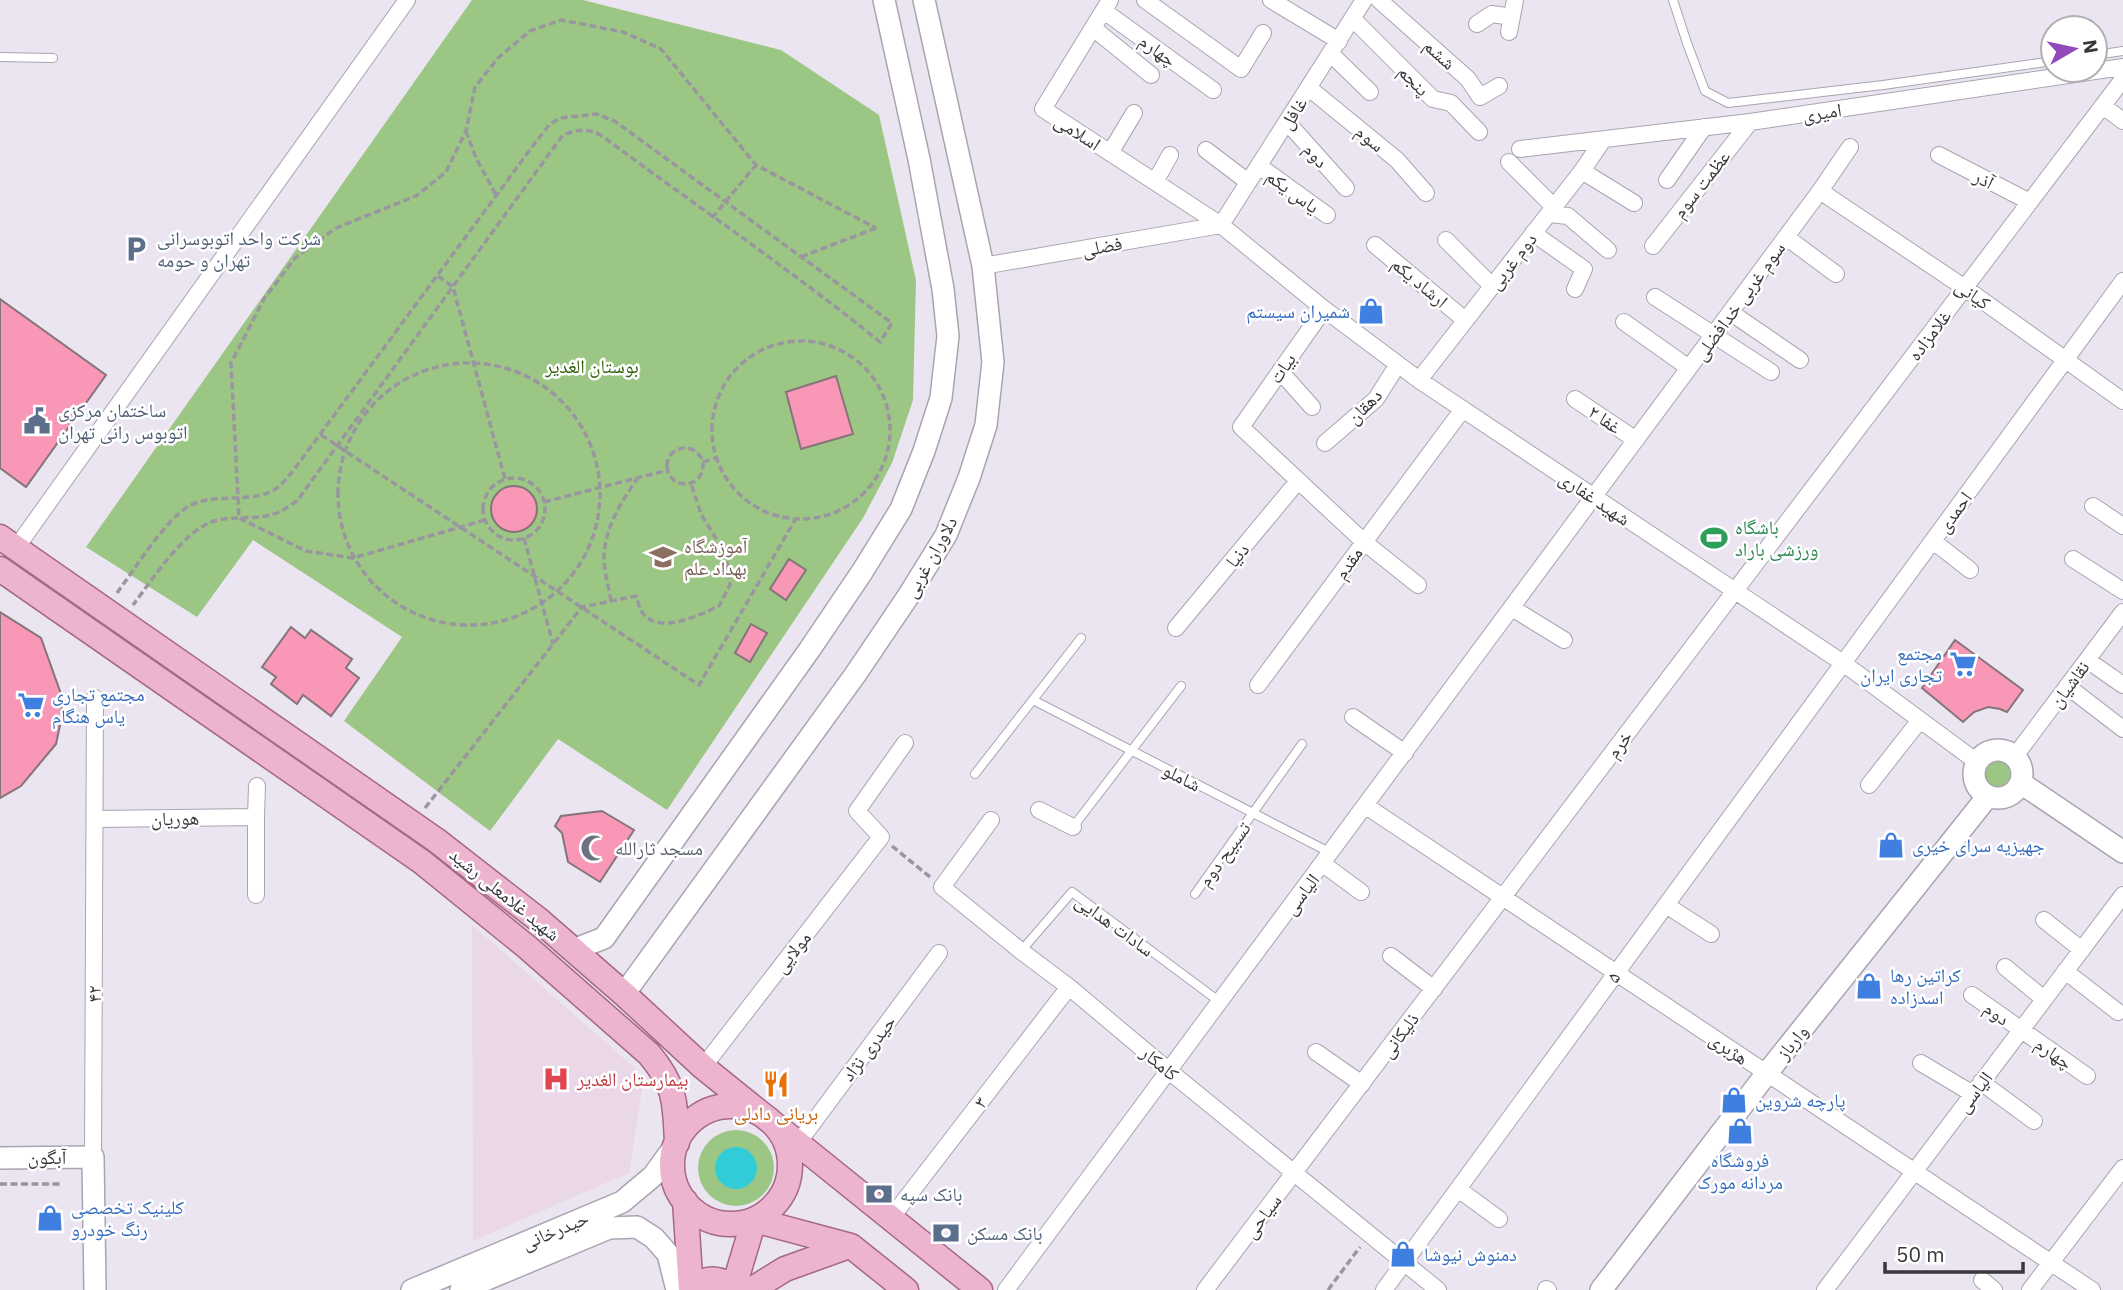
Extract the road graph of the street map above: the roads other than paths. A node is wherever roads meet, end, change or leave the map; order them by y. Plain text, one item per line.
1 (407, 0) edge
2 (884, 0) edge
3 (924, 0) edge
4 (1145, 0) edge
5 (1271, 0) edge
6 (1379, 0) edge
7 (1515, 0) edge
8 (1673, 0) edge
9 (1107, 5) edge
10 (1356, 7) edge
11 (1477, 24) dead end
12 (1093, 28) junction
13 (1263, 33) dead end
14 (1335, 48) junction
15 (0, 57) edge
16 (53, 58) dead end
17 (2039, 63) edge
18 (2123, 67) edge
19 (1151, 75) dead end
20 (2123, 79) edge
21 (1499, 86) dead end
22 (1309, 88) junction
23 (1213, 90) dead end
24 (1370, 92) dead end
25 (2103, 106) junction
26 (1134, 113) dead end
27 (2123, 121) edge
28 (1287, 122) junction
29 (1750, 122) junction
30 (1704, 127) junction
31 (1479, 132) dead end
32 (1603, 140) junction
33 (1850, 147) dead end
34 (1520, 149) dead end
35 (1206, 150) dead end
36 (1110, 153) junction
37 (1170, 155) dead end
38 (1939, 155) dead end
39 (1509, 162) dead end
40 (1259, 166) junction
41 (1582, 171) junction
42 (1667, 180) dead end
43 (1155, 182) junction
44 (1248, 182) junction
45 (1346, 187) dead end
46 (1820, 191) junction
47 (1426, 193) dead end
48 (2030, 202) junction
49 (1634, 203) dead end
50 (1551, 210) junction
51 (1327, 215) dead end
52 (1221, 225) junction
53 (1534, 233) junction
54 (1786, 237) junction
55 (1446, 240) dead end
56 (1375, 245) dead end
57 (1653, 246) dead end
58 (1608, 250) dead end
59 (983, 266) junction
60 (1836, 274) dead end
61 (2123, 281) edge
62 (1492, 286) junction
63 (1965, 288) junction
64 (1575, 289) dead end
65 (1655, 296) dead end
66 (1324, 309) junction
67 (1730, 312) junction
68 (1465, 320) junction
69 (1624, 322) dead end
70 (1713, 335) junction
71 (1800, 360) dead end
72 (2065, 360) junction
73 (1398, 364) junction
74 (1689, 368) junction
75 (1280, 371) junction
76 (1771, 372) dead end
77 (1419, 380) junction
78 (1575, 399) dead end
79 (2123, 401) edge
80 (1312, 407) dead end
81 (1463, 409) junction
82 (1241, 427) joint
83 (1636, 440) junction
84 (1325, 443) dead end
85 (1298, 481) junction
86 (1594, 496) junction
87 (2093, 506) dead end
88 (2123, 526) edge
89 (1933, 541) junction
90 (8, 542) edge
91 (1364, 542) junction
92 (2073, 559) dead end
93 (0, 569) edge
94 (1970, 570) dead end
95 (1418, 585) dead end
96 (1735, 591) junction
97 (2123, 591) edge
98 (1512, 608) junction
99 (2123, 612) edge
100 (1176, 628) dead end
101 (1081, 638) dead end
102 (1564, 640) dead end
103 (2087, 660) junction
104 (1843, 663) junction
105 (1258, 685) dead end
106 (2123, 685) edge
107 (1181, 686) dead end
108 (2067, 686) junction
109 (95, 698) dead end
110 (1032, 700) junction
111 (1353, 717) dead end
112 (1920, 720) junction
113 (2123, 729) edge
114 (905, 743) dead end
115 (1302, 744) dead end
116 (1132, 751) junction
117 (1405, 753) junction
118 (2015, 756) junction
119 (1977, 762) junction
120 (975, 774) dead end
121 (2021, 783) junction
122 (1869, 785) dead end
123 (257, 786) dead end
124 (1988, 796) junction
125 (1366, 806) junction
126 (1039, 810) dead end
127 (1253, 813) junction
128 (256, 817) junction
129 (95, 819) junction
130 (991, 820) dead end
131 (1073, 827) joint
132 (2123, 852) edge
133 (1327, 858) junction
134 (1361, 892) dead end
135 (1195, 894) dead end
136 (256, 895) dead end
137 (2123, 895) edge
138 (1503, 897) junction
139 (1666, 905) junction
140 (2044, 920) dead end
141 (1711, 934) dead end
142 (573, 950) junction
143 (2082, 950) junction
144 (1021, 951) junction
145 (939, 953) dead end
146 (1391, 957) dead end
147 (2005, 967) dead end
148 (2066, 971) junction
149 (1616, 973) junction
150 (1069, 987) junction
151 (1433, 989) junction
152 (624, 994) junction
153 (1972, 995) dead end
154 (2044, 999) junction
155 (1220, 1002) junction
156 (2118, 1012) dead end
157 (2021, 1030) junction
158 (1316, 1052) dead end
159 (1921, 1063) dead end
160 (703, 1067) junction
161 (1168, 1071) junction
162 (1767, 1073) junction
163 (2087, 1076) dead end
164 (1362, 1084) junction
165 (1977, 1088) junction
166 (766, 1118) junction
167 (2034, 1121) dead end
168 (677, 1143) junction
169 (798, 1143) junction
170 (93, 1157) junction
171 (0, 1158) edge
172 (2123, 1168) edge
173 (1914, 1171) junction
174 (1294, 1173) junction
175 (1458, 1189) junction
176 (685, 1201) junction
177 (891, 1218) junction
178 (1499, 1219) dead end
179 (754, 1220) junction
180 (851, 1246) junction
181 (1404, 1262) junction
182 (2051, 1263) junction
183 (683, 1285) edge
184 (1608, 1287) edge
185 (739, 1289) edge
186 (95, 1290) edge
187 (412, 1290) edge
188 (461, 1290) edge
189 (660, 1290) edge
190 (906, 1290) edge
191 (980, 1290) edge
192 (1006, 1290) edge
193 (1205, 1290) edge
194 (1384, 1290) edge
195 (1438, 1290) edge
196 (1825, 1290) edge
197 (2030, 1290) edge
198 (2092, 1290) edge

1 - 90 street
2 - 142 main road
3 - 59 main road, دلاوران غربی
4 - 13 street
5 - 14 street
6 - 21 street, ششم
7 - 11 street
8 - 17 lane
9 - 12 street, اسلامی
9 - 23 street, چهارم
10 - 14 street, غافل
10 - 31 street, پنجم
12 - 19 street
12 - 36 street, اسلامی
14 - 22 street, غافل
14 - 24 street
15 - 16 lane
18 - 29 street, امیری
20 - 25 street, غلامزاده
22 - 28 street, غافل
22 - 47 street, سوم
25 - 27 street
25 - 48 street, غلامزاده
26 - 36 street
28 - 40 street, غافل
28 - 45 street, دوم
29 - 30 street, امیری
29 - 57 street, عظمت سوم
30 - 32 street, امیری
30 - 42 street
32 - 34 street, امیری
32 - 41 street, دوم غربی
33 - 46 street, سوم غربی خدافضلی
35 - 44 street
36 - 43 street, اسلامی
37 - 43 street
38 - 48 street, آذر
39 - 50 street
40 - 44 street, غافل
40 - 51 street, یاس یکم
41 - 49 street
41 - 50 street, دوم غربی
43 - 52 street, اسلامی
44 - 52 street, غافل
46 - 54 street, سوم غربی خدافضلی
46 - 63 street, کیانی
48 - 63 street, غلامزاده
50 - 53 street, دوم غربی
50 - 58 street
52 - 59 street, فضلی
52 - 66 street, شهید غفاری
53 - 62 street, دوم غربی
53 - 64 street
54 - 60 street
54 - 67 street, سوم غربی خدافضلی
55 - 62 street
56 - 68 street, ارشاد یکم
59 - 152 main road, دلاوران غربی
61 - 72 street, احمدی
62 - 68 street, دوم غربی
63 - 72 street, کیانی
63 - 96 street, غلامزاده
65 - 70 street
66 - 73 street, شهید غفاری
66 - 75 street, بیات
67 - 70 street, سوم غربی خدافضلی
67 - 71 street
68 - 77 street, دوم غربی
69 - 74 street
70 - 74 street, سوم غربی خدافضلی
70 - 76 street
72 - 79 street, کیانی
72 - 89 street, احمدی
73 - 77 street, شهید غفاری
73 - 84 street, دهقان
74 - 83 street, سوم غربی خدافضلی
75 - 80 street
75 - 82 street, بیات
77 - 81 street, شهید غفاری
78 - 83 street, غفا ۲
81 - 86 street, شهید غفاری
81 - 91 street
82 - 85 street, مقدم
83 - 86 street, سوم غربی خدافضلی
85 - 91 street, مقدم
85 - 100 street, دنیا
86 - 96 street, شهید غفاری
86 - 98 street, الیاسی
87 - 88 street
89 - 94 street
89 - 104 street, احمدی
90 - 142 main road, شهید غلامعلی رشید
91 - 95 street
91 - 105 street, مقدم
92 - 97 street
93 - 168 main road, شهید غلامعلی رشید
96 - 104 street, شهید غفاری
96 - 138 street, خرم
98 - 102 street
98 - 117 street, الیاسی
99 - 103 street, نقاشیان
101 - 110 lane
103 - 106 street
103 - 108 street, نقاشیان
104 - 112 street, شهید غفاری
104 - 139 street, ۵
107 - 116 lane
108 - 113 street
108 - 118 street, نقاشیان
109 - 129 street, ۴۲
110 - 116 lane, شاملو
110 - 120 lane
111 - 117 street
112 - 119 street, شهید غفاری
112 - 122 street
114 - 160 street, مولایی
115 - 127 lane, تسبیح دوم
116 - 127 lane, شاملو
116 - 131 lane
117 - 125 street, الیاسی
118 - 119 main road
118 - 121 main road
119 - 124 main road
121 - 124 main road
121 - 132 main road
123 - 128 street
124 - 162 main road, وارباز
125 - 133 street, الیاسی
125 - 138 street, هژبری
126 - 131 street
127 - 133 lane, شاملو
127 - 135 lane, تسبیح دوم
128 - 129 street, هوریان
128 - 136 street
129 - 170 street, ۴۲
130 - 144 street, کامکار
133 - 134 street
133 - 155 street, الیاسی
137 - 143 street, الیاسی
138 - 149 street, هژبری
138 - 151 street, ذلیکانی
139 - 141 street
139 - 149 street, ۵
140 - 143 street
142 - 152 main road, شهید غلامعلی رشید
143 - 148 street, الیاسی
144 - 150 street, کامکار
144 - 155 lane, سادات هدایی
145 - 169 street, حیدری نژاد
146 - 151 street
147 - 154 street
148 - 154 street, الیاسی
148 - 156 street
149 - 162 street, هژبری
149 - 175 street, ۵
150 - 161 street, کامکار
150 - 177 street, ۳
151 - 164 street, ذلیکانی
152 - 160 main road, شهید غلامعلی رشید
153 - 157 street, دوم
154 - 157 street, الیاسی
155 - 161 street, الیاسی
157 - 163 street, چهارم
157 - 165 street, الیاسی
158 - 164 street
159 - 165 street
160 - 166 main road, شهید غلامعلی رشید
161 - 174 street, کامکار
161 - 192 street, الیاسی
162 - 173 street, هژبری
162 - 184 main road, وارباز
164 - 174 street, ذلیکانی
165 - 167 street
165 - 173 street, الیاسی
166 - 168 main road
166 - 169 main road, شهید غلامعلی رشید
166 - 179 main road
168 - 176 main road
168 - 187 main road, حیدرخانی
169 - 177 main road, شهید غلامعلی رشید
170 - 171 main road, آبگون
170 - 186 main road, ۴۲
172 - 182 street
173 - 182 street, هژبری
173 - 196 street, الیاسی
174 - 181 street, کامکار
174 - 193 street, سیاحی
175 - 178 street
175 - 181 street, ۵
176 - 179 main road
176 - 183 main road
177 - 191 main road, شهید غلامعلی رشید
179 - 180 main road
179 - 185 main road
180 - 185 main road
180 - 190 main road
181 - 194 street, ۵
181 - 195 street, کامکار
182 - 197 street
182 - 198 street, هژبری
183 - 185 main road
183 - 188 main road, حیدرخانی
183 - 189 main road

